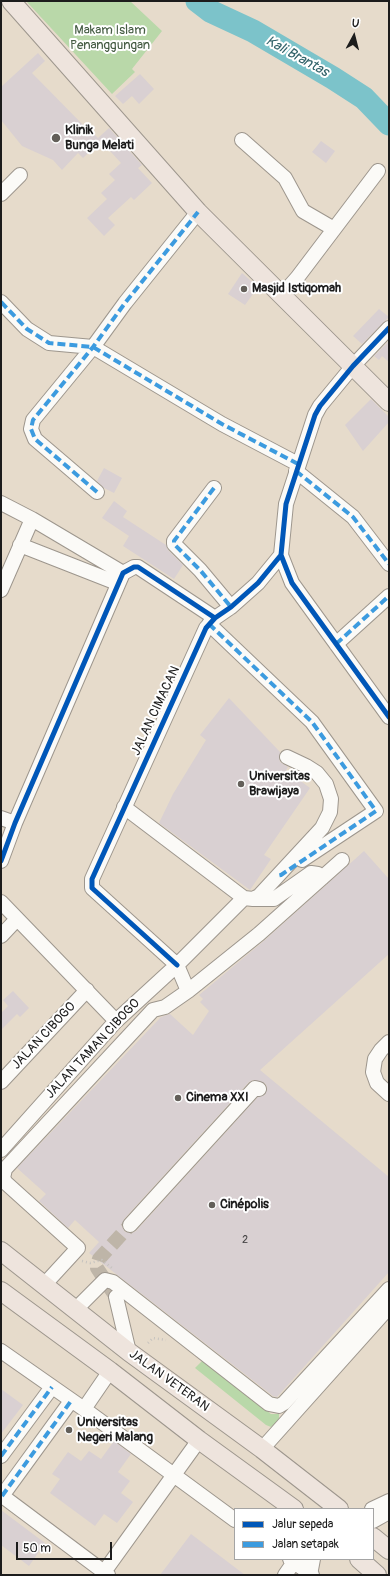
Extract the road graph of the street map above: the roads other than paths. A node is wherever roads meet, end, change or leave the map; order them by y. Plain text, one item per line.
1 (4, 1) edge
2 (11, 1) edge
3 (1, 4) edge
4 (242, 140) dead end
5 (378, 171) dead end
6 (20, 175) dead end
7 (1, 194) edge
8 (198, 212) junction
9 (334, 229) junction
10 (281, 296) junction
11 (1, 302) edge
12 (389, 328) edge
13 (94, 347) junction
14 (353, 366) junction
15 (389, 402) edge
16 (297, 468) junction
17 (214, 488) dead end
18 (97, 492) dead end
19 (1, 503) edge
20 (32, 519) junction
21 (20, 545) junction
22 (280, 555) junction
23 (389, 564) edge
24 (120, 578) junction
25 (1, 590) edge
26 (389, 596) edge
27 (231, 607) junction
28 (212, 621) junction
29 (336, 644) junction
30 (389, 717) edge
31 (287, 757) dead end
32 (124, 807) junction
33 (1, 818) edge
34 (15, 823) junction
35 (342, 860) dead end
36 (1, 861) edge
37 (276, 876) junction
38 (322, 878) junction
39 (249, 899) junction
40 (1, 902) edge
41 (17, 919) junction
42 (1, 936) edge
43 (174, 968) junction
44 (87, 990) junction
45 (186, 993) junction
46 (116, 1021) junction
47 (389, 1042) edge
48 (1, 1082) edge
49 (259, 1088) dead end
50 (389, 1094) edge
51 (1, 1150) edge
52 (130, 1225) tunnel mouth
53 (1, 1251) edge
54 (44, 1285) junction
55 (389, 1289) edge
56 (1, 1291) edge
57 (116, 1297) tunnel mouth
58 (389, 1307) edge
59 (76, 1309) junction
60 (1, 1351) edge
61 (129, 1352) junction
62 (110, 1371) junction
63 (52, 1387) junction
64 (71, 1401) junction
65 (84, 1409) junction
66 (199, 1440) junction
67 (262, 1449) junction
68 (1, 1456) edge
69 (173, 1475) junction
70 (2, 1496) edge
71 (389, 1501) edge
72 (293, 1508) edge
73 (338, 1508) edge
74 (374, 1508) edge
75 (389, 1512) edge
76 (234, 1519) edge
77 (374, 1520) edge
78 (374, 1538) edge
79 (389, 1550) edge
80 (295, 1560) edge
81 (313, 1560) edge
82 (360, 1560) edge
83 (106, 1574) edge
84 (285, 1575) edge
85 (311, 1575) edge
86 (376, 1575) edge

1 - 3 street
2 - 8 main road
4 - 9 street
5 - 9 street
6 - 7 street
8 - 10 main road
8 - 13 street
9 - 10 street
10 - 14 main road
11 - 13 street
12 - 14 street
13 - 16 street
13 - 18 street
14 - 15 main road
14 - 16 street
16 - 22 street
16 - 23 street
17 - 27 street
19 - 20 street
20 - 21 street
20 - 24 street
21 - 24 street
21 - 25 street
22 - 27 street
22 - 29 street
24 - 28 street
24 - 34 street
26 - 29 street
27 - 28 street
28 - 32 street, JALAN CIMACAN
28 - 37 street
29 - 30 street
31 - 37 street, JALAN TAMAN CIBOGO
32 - 39 street
32 - 43 street, JALAN CIMACAN
33 - 34 street
34 - 36 street
35 - 38 street
37 - 39 street, JALAN TAMAN CIBOGO
38 - 39 street
38 - 45 street
39 - 43 street, JALAN TAMAN CIBOGO
40 - 41 street
41 - 42 street
41 - 44 street
43 - 45 street
43 - 46 street, JALAN TAMAN CIBOGO
44 - 46 street
44 - 48 street, JALAN CIBOGO
45 - 54 street
46 - 51 street, JALAN TAMAN CIBOGO
47 - 50 street
49 - 52 street
53 - 54 main road, JALAN VETERAN
54 - 59 main road, JALAN VETERAN
55 - 59 street
56 - 62 main road, JALAN VETERAN
57 - 61 street
58 - 67 street
59 - 61 main road, JALAN VETERAN
60 - 63 street
61 - 67 main road, JALAN VETERAN
62 - 65 street
62 - 66 main road, JALAN VETERAN
63 - 64 street
63 - 68 street
64 - 65 street
64 - 70 street
65 - 69 street
66 - 69 street
66 - 72 main road, JALAN VETERAN
67 - 73 main road, JALAN VETERAN
69 - 76 street
69 - 83 street
70 - 83 street
71 - 74 street
75 - 77 street
78 - 79 main road
80 - 84 street
80 - 85 street
81 - 85 street
82 - 86 main road

